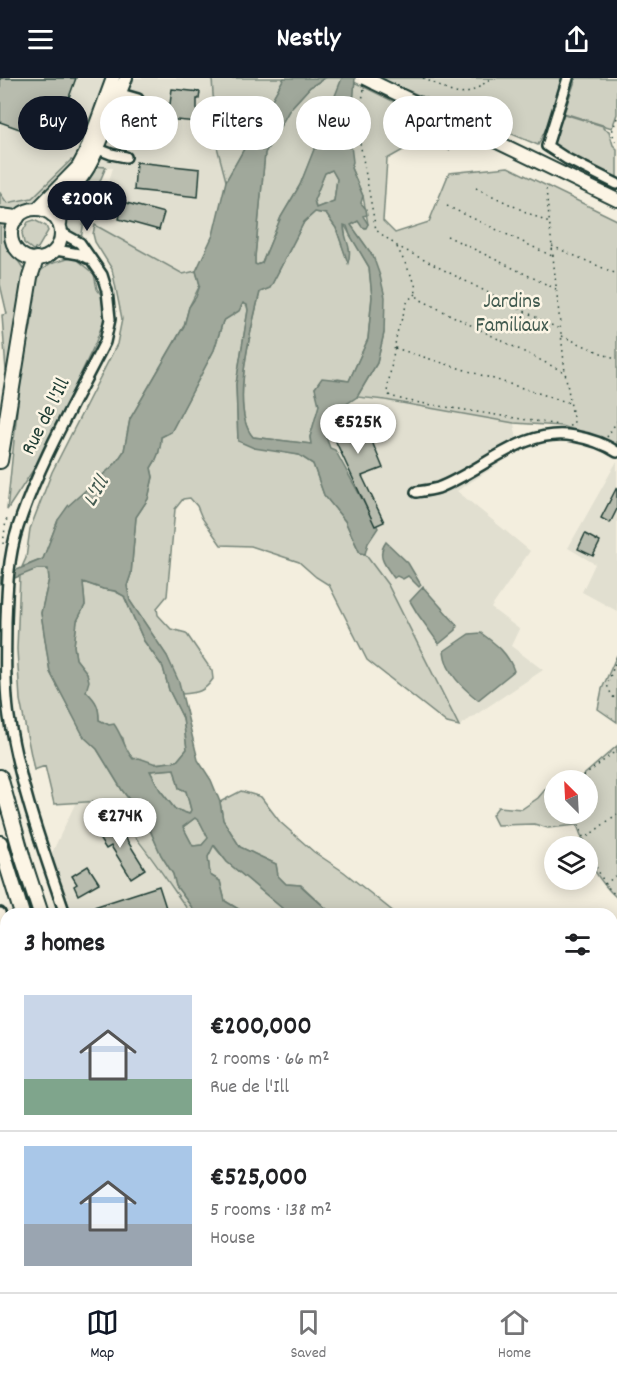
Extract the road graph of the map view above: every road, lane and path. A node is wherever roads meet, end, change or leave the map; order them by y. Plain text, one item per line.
1 (113, 78) edge
2 (126, 78) edge
3 (423, 78) edge
4 (491, 78) edge
5 (568, 78) edge
6 (368, 82) edge
7 (114, 92) junction
8 (128, 96) edge
9 (617, 118) edge
10 (617, 146) edge
11 (93, 147) junction
12 (126, 157) dead end
13 (617, 184) edge
14 (476, 188) dead end
15 (546, 189) dead end
16 (617, 200) edge
17 (447, 206) dead end
18 (38, 208) junction
19 (0, 216) edge
20 (17, 218) junction
21 (550, 223) junction
22 (61, 229) junction
23 (447, 236) dead end
24 (397, 246) junction
25 (552, 246) junction
26 (56, 250) junction
27 (89, 256) junction
28 (553, 256) junction
29 (36, 259) junction
30 (617, 274) edge
31 (556, 289) junction
32 (416, 294) junction
33 (561, 330) junction
34 (562, 336) junction
35 (394, 348) junction
36 (617, 360) edge
37 (565, 372) junction
38 (570, 403) junction
39 (617, 421) edge
40 (575, 425) junction
41 (586, 438) junction
42 (604, 443) junction
43 (617, 452) edge
44 (0, 461) edge
45 (416, 492) dead end
46 (4, 530) dead end
47 (3, 545) dead end
48 (617, 658) edge
49 (617, 700) edge
50 (617, 750) edge
51 (592, 770) edge
52 (0, 777) edge
53 (617, 814) edge
54 (588, 836) edge
55 (0, 843) edge
56 (598, 870) edge
57 (617, 875) edge
58 (605, 884) junction
59 (617, 897) edge
60 (20, 908) edge
61 (39, 908) edge
62 (63, 908) edge

1 - 7 main road
2 - 7 main road
3 - 4 path
5 - 13 street
6 - 16 main road
6 - 24 path
7 - 8 street
7 - 11 main road
9 - 10 path
11 - 12 street
11 - 18 main road
11 - 22 main road
14 - 21 path
15 - 21 path
17 - 28 path
18 - 20 main road
18 - 22 main road
19 - 20 highway
20 - 29 main road
21 - 25 path
22 - 26 main road
22 - 27 street, Rue de l'Ill
23 - 31 path
24 - 32 path
24 - 33 path
25 - 28 path
25 - 30 path
26 - 27 street
26 - 29 main road
27 - 62 street, Rue de l'Ill
28 - 31 path
29 - 44 highway
31 - 33 path
32 - 35 path
32 - 37 path
33 - 34 path
34 - 36 path
34 - 37 path
35 - 38 path
35 - 40 path
37 - 38 path
38 - 40 path
39 - 42 path
40 - 41 path
41 - 42 street
41 - 45 street
42 - 43 street
46 - 47 path
48 - 49 path
50 - 51 path
52 - 61 highway
53 - 54 path
55 - 60 highway
56 - 58 path
57 - 58 path
58 - 59 path

